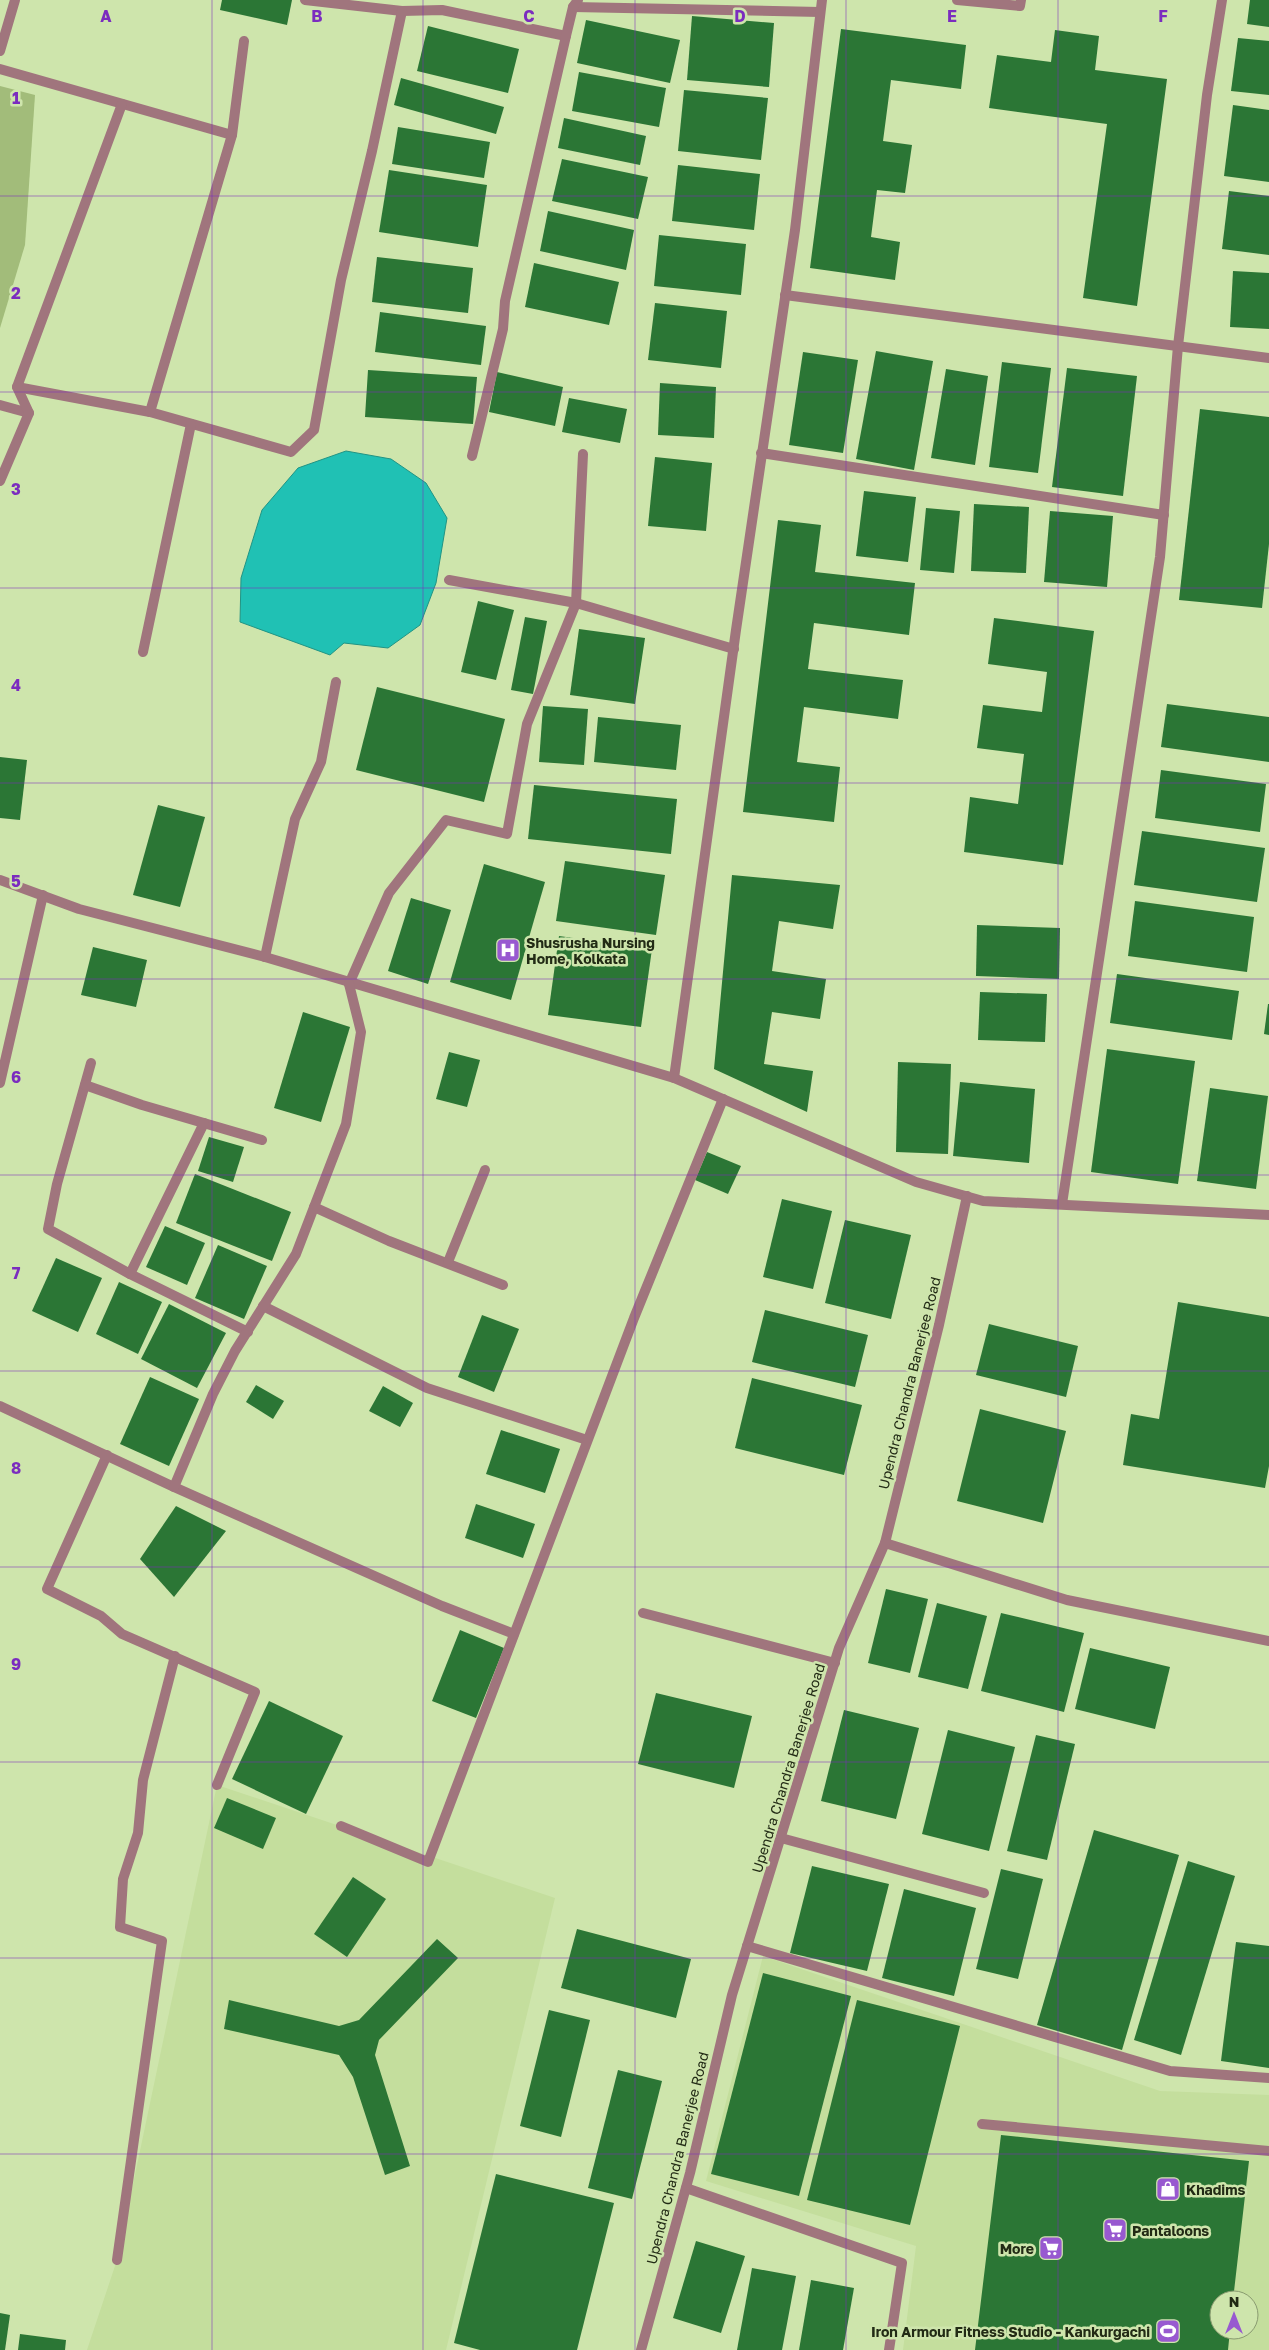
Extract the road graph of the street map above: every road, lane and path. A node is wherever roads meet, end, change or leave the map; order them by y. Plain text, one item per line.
1 (15, 0) edge
2 (305, 0) edge
3 (822, 0) edge
4 (957, 0) edge
5 (1021, 0) edge
6 (1222, 0) edge
7 (576, 4) edge
8 (402, 11) junction
9 (820, 12) junction
10 (566, 36) junction
11 (244, 41) dead end
12 (0, 51) edge
13 (0, 68) edge
14 (122, 104) junction
15 (232, 135) junction
16 (785, 295) junction
17 (1178, 346) junction
18 (1269, 358) edge
19 (17, 387) junction
20 (0, 405) edge
21 (150, 412) junction
22 (29, 413) junction
23 (191, 424) junction
24 (583, 454) dead end
25 (762, 454) junction
26 (472, 456) dead end
27 (0, 481) edge
28 (1164, 515) junction
29 (448, 580) dead end
30 (576, 604) junction
31 (734, 649) junction
32 (143, 652) dead end
33 (336, 682) dead end
34 (0, 880) edge
35 (43, 896) junction
36 (265, 957) junction
37 (349, 984) junction
38 (92, 1063) dead end
39 (674, 1078) junction
40 (0, 1083) edge
41 (85, 1085) junction
42 (723, 1099) junction
43 (204, 1123) junction
44 (262, 1140) dead end
45 (484, 1170) dead end
46 (967, 1196) junction
47 (1062, 1204) junction
48 (314, 1207) junction
49 (1269, 1214) edge
50 (448, 1262) junction
51 (130, 1274) junction
52 (502, 1285) dead end
53 (263, 1306) junction
54 (248, 1332) junction
55 (0, 1406) edge
56 (587, 1440) junction
57 (106, 1455) junction
58 (174, 1487) junction
59 (884, 1542) junction
60 (643, 1612) dead end
61 (514, 1634) junction
62 (1269, 1641) edge
63 (175, 1656) junction
64 (835, 1662) junction
65 (218, 1785) dead end
66 (341, 1826) dead end
67 (781, 1838) junction
68 (984, 1893) dead end
69 (747, 1946) junction
70 (1269, 2078) edge
71 (982, 2124) dead end
72 (1269, 2151) edge
73 (686, 2188) junction
74 (117, 2260) dead end
75 (641, 2350) edge
76 (889, 2350) edge

1 - 12 street
2 - 8 street
3 - 9 street
4 - 5 street
6 - 17 street
7 - 9 street
7 - 10 street
8 - 10 street
8 - 23 street
9 - 16 street
10 - 26 street
11 - 15 street
13 - 14 street
14 - 15 street
14 - 19 street
15 - 21 street
16 - 17 street
16 - 25 street
17 - 18 street
17 - 28 street
19 - 21 street
19 - 22 street
20 - 22 street
21 - 23 street
22 - 27 street
23 - 32 street
24 - 30 street
25 - 28 street
25 - 31 street
28 - 47 street
29 - 30 street
30 - 31 street
30 - 37 street
31 - 39 street
33 - 36 street
34 - 35 street
35 - 36 street
35 - 40 street
36 - 37 street
37 - 39 street
37 - 48 street
38 - 41 street
39 - 42 street
41 - 43 street
41 - 51 street
42 - 46 street
42 - 56 street
43 - 44 street
43 - 51 street
45 - 50 street
46 - 47 street
46 - 59 street, Upendra Chandra Banerjee Road
47 - 49 street
48 - 50 street
48 - 53 street
50 - 52 street
51 - 54 street
53 - 54 street
53 - 56 street
54 - 58 street
55 - 57 street
56 - 61 street
57 - 58 street
57 - 63 street
58 - 61 street
59 - 62 street
59 - 64 street, Upendra Chandra Banerjee Road
60 - 64 street
61 - 66 street
63 - 65 street
63 - 74 street
64 - 67 street, Upendra Chandra Banerjee Road
67 - 68 street
67 - 69 street, Upendra Chandra Banerjee Road
69 - 70 street
69 - 73 street, Upendra Chandra Banerjee Road
71 - 72 street
73 - 75 street, Upendra Chandra Banerjee Road
73 - 76 street

